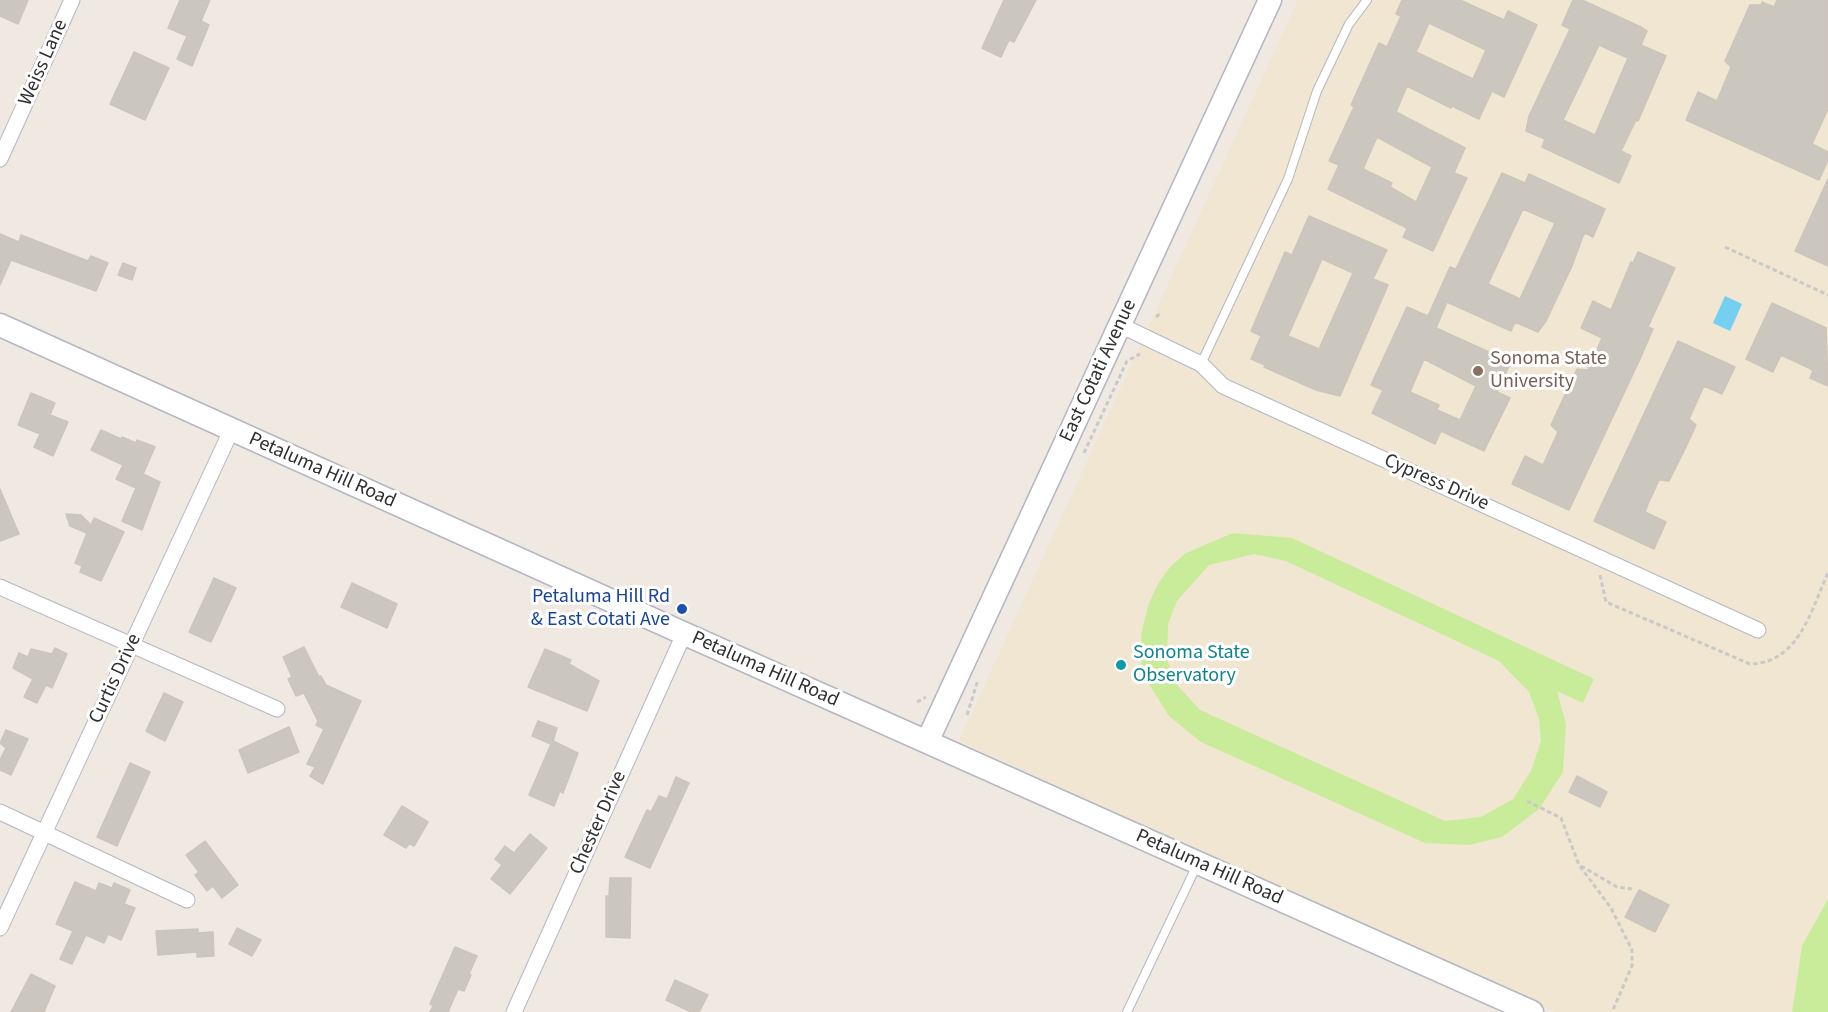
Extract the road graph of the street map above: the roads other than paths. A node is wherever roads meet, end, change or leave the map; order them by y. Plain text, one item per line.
1 (72, 0) edge
2 (1270, 0) edge
3 (1366, 0) edge
4 (0, 159) edge
5 (0, 325) edge
6 (1120, 325) junction
7 (1202, 364) junction
8 (231, 431) junction
9 (0, 586) edge
10 (1758, 630) dead end
11 (684, 634) junction
12 (132, 645) junction
13 (277, 709) dead end
14 (927, 742) junction
15 (0, 812) edge
16 (45, 834) junction
17 (1197, 863) junction
18 (187, 900) dead end
19 (0, 928) edge
20 (514, 1012) edge
21 (1127, 1012) edge
22 (1530, 1012) edge

1 - 4 street, Weiss Lane
2 - 6 main road, East Cotati Avenue
3 - 7 lane
5 - 8 main road, Petaluma Hill Road
6 - 7 street, Cypress Drive
6 - 14 main road, East Cotati Avenue
7 - 10 street, Cypress Drive
8 - 11 main road, Petaluma Hill Road
8 - 12 street, Curtis Drive
9 - 12 street
11 - 14 main road, Petaluma Hill Road
11 - 20 street, Chester Drive
12 - 13 street
12 - 16 street, Curtis Drive
14 - 17 main road, Petaluma Hill Road
15 - 16 street
16 - 18 street
16 - 19 street, Curtis Drive
17 - 21 lane
17 - 22 main road, Petaluma Hill Road

